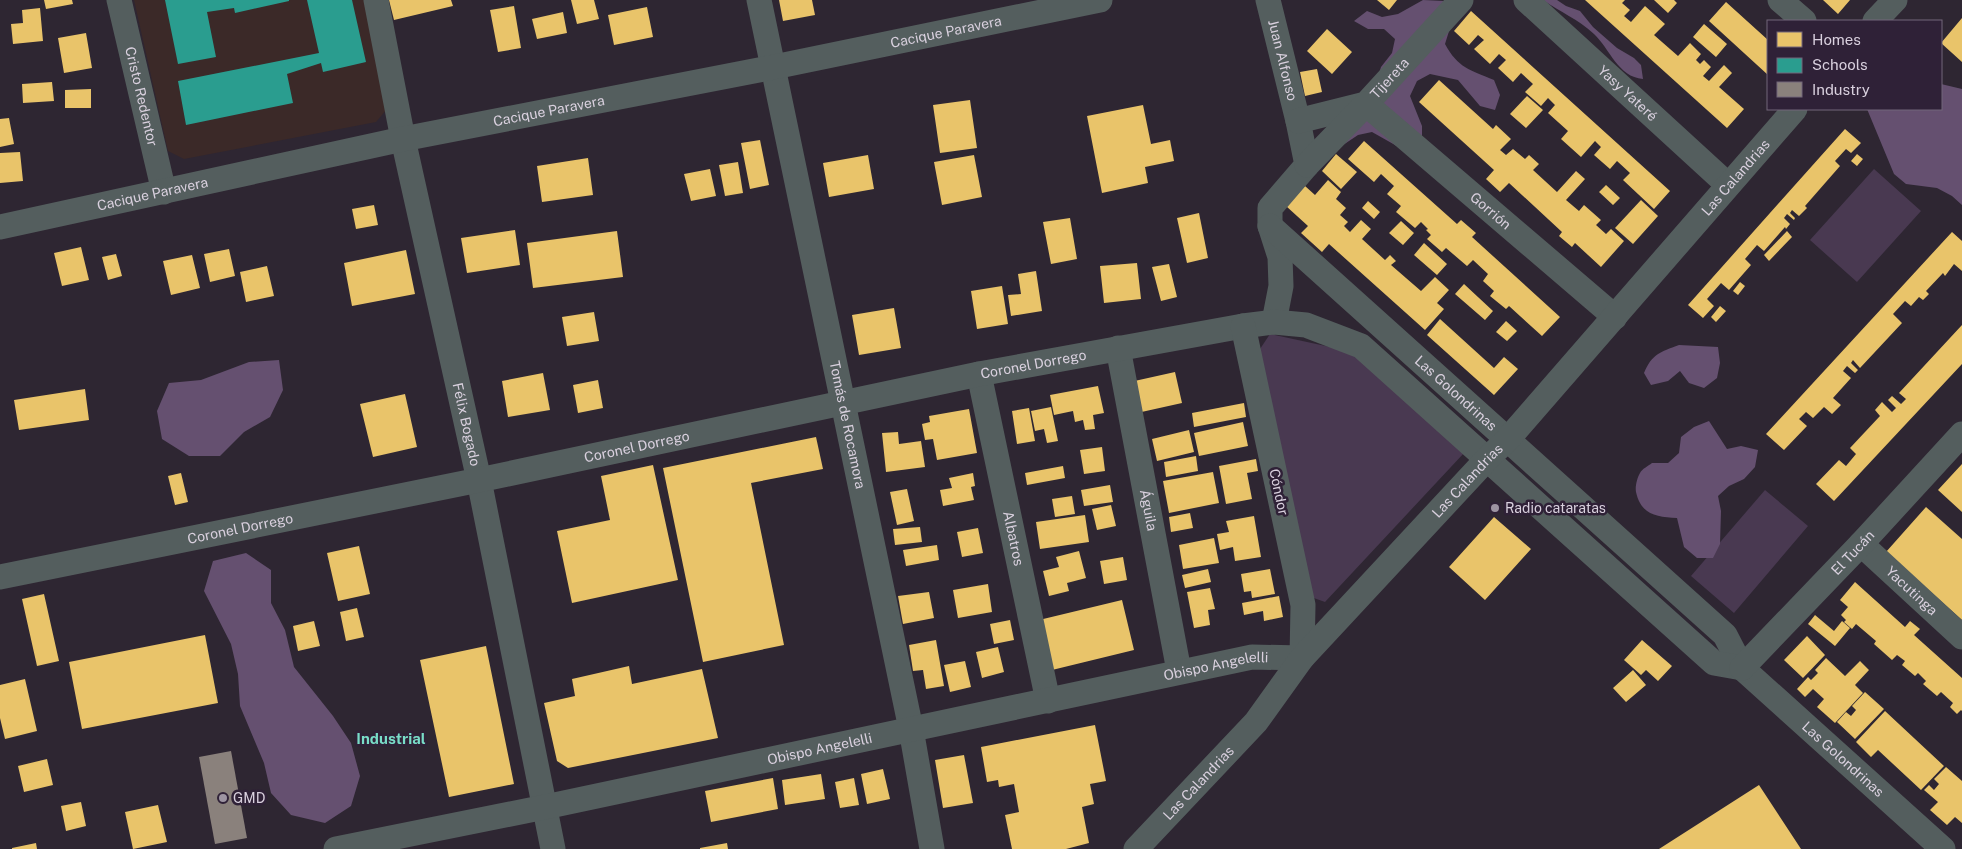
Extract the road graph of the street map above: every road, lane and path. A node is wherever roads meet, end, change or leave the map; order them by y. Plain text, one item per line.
1 (119, 0) edge
2 (376, 0) edge
3 (759, 0) edge
4 (1100, 0) edge
5 (1268, 0) edge
6 (1461, 0) edge
7 (1526, 0) edge
8 (1780, 0) edge
9 (1895, 0) edge
10 (1803, 20) edge
11 (1876, 20) edge
12 (774, 67) junction
13 (1366, 104) junction
14 (1795, 110) edge
15 (1298, 121) junction
16 (403, 139) junction
17 (1307, 165) junction
18 (1728, 185) junction
19 (164, 192) junction
20 (1270, 226) junction
21 (0, 227) edge
22 (1616, 317) junction
23 (1274, 322) junction
24 (1243, 326) junction
25 (1118, 348) junction
26 (979, 374) junction
27 (844, 402) junction
28 (1962, 434) edge
29 (1508, 439) junction
30 (1488, 458) junction
31 (479, 480) junction
32 (1861, 544) junction
33 (0, 576) edge
34 (1962, 637) edge
35 (1302, 658) junction
36 (1742, 668) junction
37 (1179, 671) junction
38 (1048, 701) junction
39 (911, 729) junction
40 (545, 807) junction
41 (1140, 847) edge
42 (336, 849) edge
43 (553, 849) edge
44 (932, 849) edge
45 (1943, 849) edge

1 - 19 street, Cristo Redentor
2 - 16 street, Félix Bogado
3 - 12 street, Tomás de Rocamora
4 - 12 street, Cacique Paravera
5 - 15 street, Juan Alfonso
6 - 13 street, Tijereta
7 - 18 street, Yasy Yateré
8 - 10 street
9 - 11 street
12 - 16 street, Cacique Paravera
12 - 27 street, Tomás de Rocamora
13 - 15 street, Tijereta
13 - 17 street
13 - 22 street, Gorrión
14 - 18 street, Las Calandrias
15 - 17 street, Juan Alfonso
16 - 19 street, Cacique Paravera
16 - 31 street, Félix Bogado
17 - 20 street
18 - 22 street, Las Calandrias
19 - 21 street, Cacique Paravera
20 - 23 street
20 - 29 street, Las Golondrinas
22 - 29 street, Las Calandrias
23 - 24 street, Coronel Dorrego
23 - 30 street, Las Golondrinas
24 - 25 street, Coronel Dorrego
24 - 35 street, Cóndor
25 - 26 street, Coronel Dorrego
25 - 37 street, Águila
26 - 27 street, Coronel Dorrego
26 - 38 street, Albatros
27 - 31 street, Coronel Dorrego
27 - 39 street, Tomás de Rocamora
28 - 32 street, El Tucán
29 - 30 street, Las Calandrias
29 - 36 street, Las Golondrinas
30 - 35 street, Las Calandrias
30 - 36 street, Las Golondrinas
31 - 33 street, Coronel Dorrego
31 - 40 street, Félix Bogado
32 - 34 street, Yacutinga
32 - 36 street, El Tucán
35 - 37 street, Obispo Angelelli
35 - 41 street, Las Calandrias
36 - 45 street, Las Golondrinas
37 - 38 street, Obispo Angelelli
38 - 39 street, Obispo Angelelli
39 - 40 street, Obispo Angelelli
39 - 44 street, Tomás de Rocamora
40 - 42 street, Obispo Angelelli
40 - 43 street, Félix Bogado

